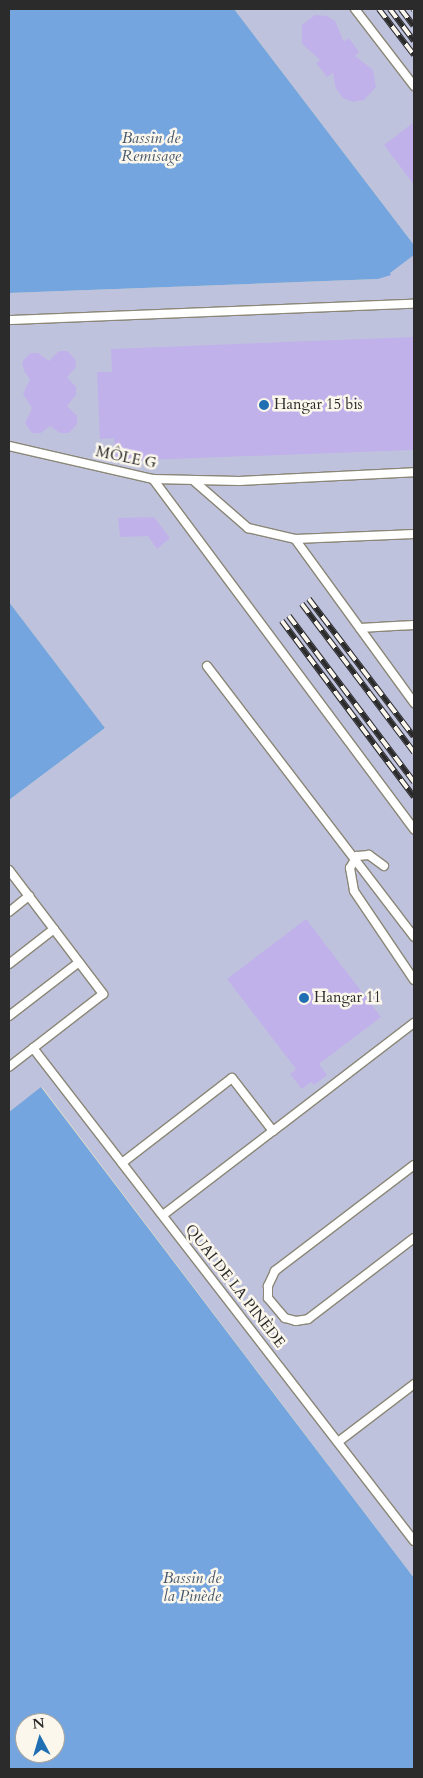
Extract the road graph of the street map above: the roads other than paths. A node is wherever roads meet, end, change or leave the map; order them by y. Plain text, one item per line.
1 (356, 9) edge
2 (414, 86) edge
3 (414, 304) edge
4 (9, 320) edge
5 (9, 446) edge
6 (414, 472) edge
7 (153, 479) junction
8 (194, 481) junction
9 (414, 534) edge
10 (295, 539) junction
11 (414, 625) edge
12 (360, 628) junction
13 (207, 666) dead end
14 (414, 703) edge
15 (414, 828) edge
16 (354, 858) junction
17 (384, 866) dead end
18 (9, 870) edge
19 (29, 896) junction
20 (9, 912) edge
21 (54, 929) junction
22 (414, 937) edge
23 (79, 962) junction
24 (9, 964) edge
25 (414, 980) edge
26 (9, 1016) edge
27 (414, 1023) edge
28 (33, 1048) junction
29 (9, 1067) edge
30 (272, 1131) junction
31 (122, 1163) junction
32 (414, 1165) edge
33 (162, 1215) junction
34 (414, 1238) edge
35 (414, 1384) edge
36 (338, 1442) junction
37 (414, 1541) edge

1 - 2 lane
3 - 4 lane
5 - 7 lane, MÔLE G
6 - 8 lane, MÔLE G
7 - 8 lane, MÔLE G
7 - 15 lane
8 - 10 lane
9 - 10 lane
10 - 12 lane
11 - 12 lane
12 - 14 lane
13 - 16 lane
16 - 17 lane
16 - 22 lane
16 - 25 lane
18 - 19 lane
19 - 20 lane
19 - 21 lane
21 - 23 lane
21 - 24 lane
23 - 26 lane
23 - 28 lane
27 - 30 lane
28 - 29 lane
28 - 31 lane, QUAI DE LA PINÈDE
30 - 31 lane
30 - 33 lane
31 - 33 lane, QUAI DE LA PINÈDE
32 - 34 lane
33 - 36 lane, QUAI DE LA PINÈDE
35 - 36 lane
36 - 37 lane, QUAI DE LA PINÈDE

